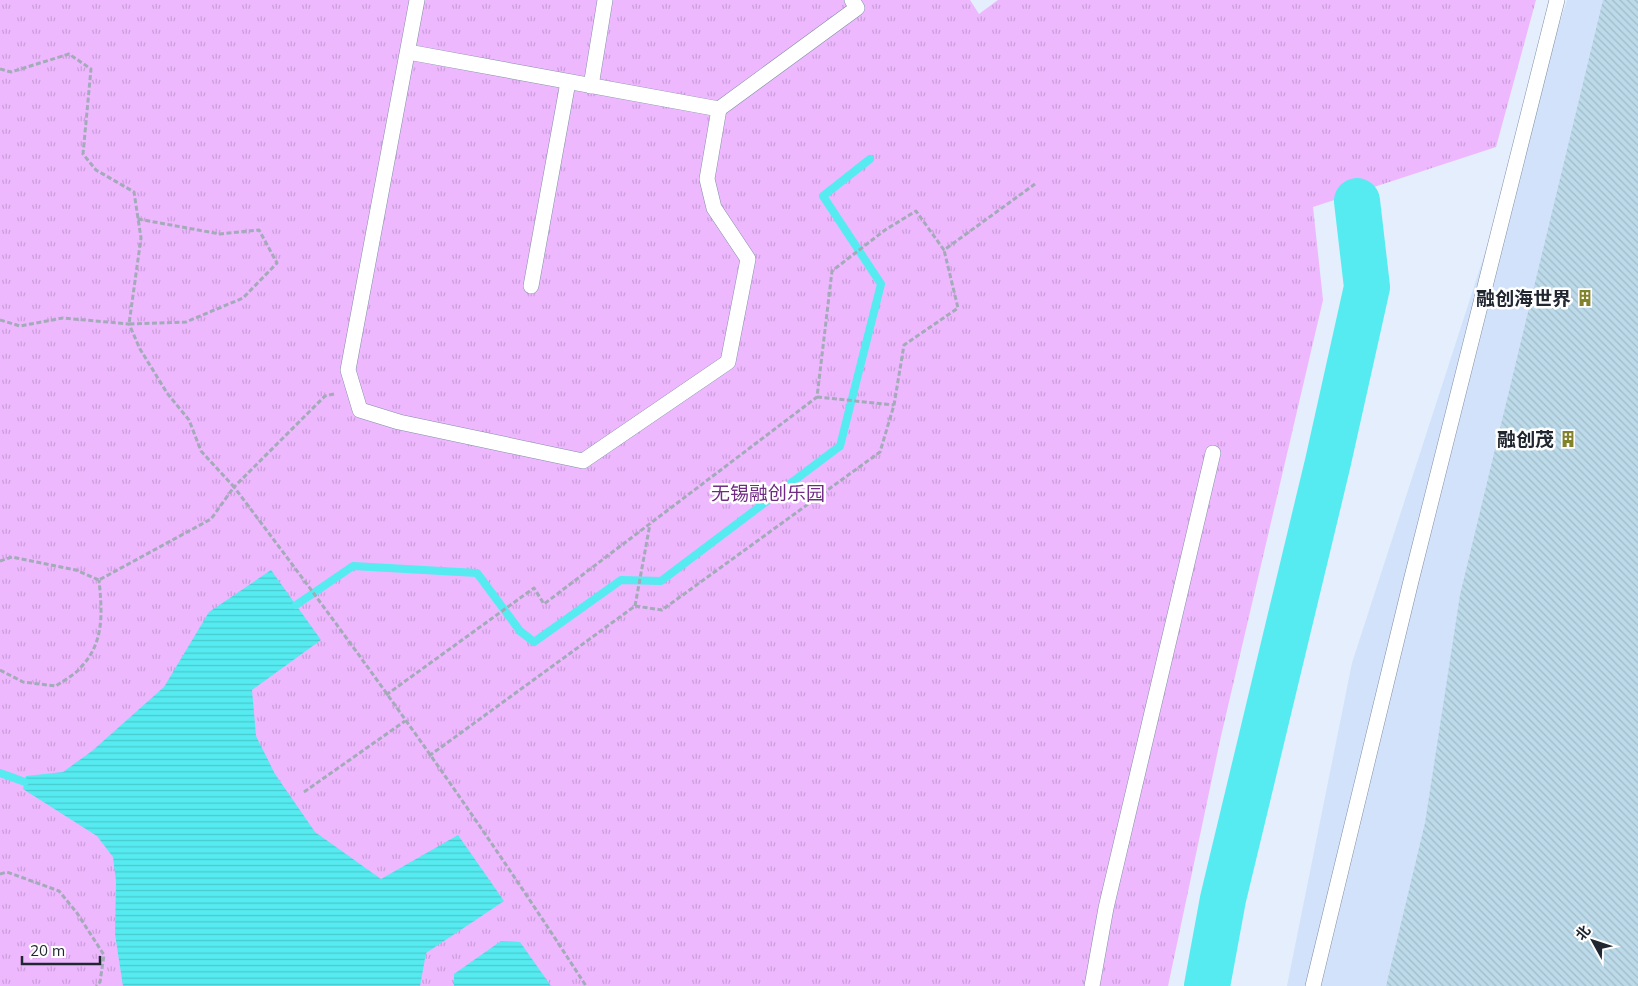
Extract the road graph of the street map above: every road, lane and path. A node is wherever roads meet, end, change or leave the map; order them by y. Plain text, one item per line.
1 (417, 0) edge
2 (605, 0) edge
3 (852, 0) edge
4 (1557, 0) edge
5 (408, 52) junction
6 (0, 68) edge
7 (568, 82) junction
8 (591, 86) junction
9 (719, 109) junction
10 (1035, 184) dead end
11 (138, 219) junction
12 (944, 250) junction
13 (531, 286) dead end
14 (0, 320) edge
15 (129, 324) junction
16 (354, 388) junction
17 (817, 397) junction
18 (894, 405) junction
19 (1213, 453) dead end
20 (234, 487) junction
21 (650, 523) junction
22 (0, 560) edge
23 (99, 580) junction
24 (635, 606) junction
25 (0, 670) edge
26 (386, 695) junction
27 (405, 721) junction
28 (429, 756) junction
29 (304, 792) dead end
30 (0, 874) edge
31 (96, 986) edge
32 (586, 986) edge
33 (1092, 986) edge
34 (1313, 986) edge

1 - 5 lane
2 - 8 lane
3 - 9 lane
4 - 34 lane
5 - 7 lane
5 - 16 lane
6 - 11 path
7 - 8 lane
7 - 13 lane
8 - 9 lane
9 - 16 lane
10 - 12 path
11 - 15 path
11 - 15 path
12 - 17 path
12 - 18 path
14 - 15 path
15 - 20 path
16 - 20 path
17 - 18 path
17 - 21 path
18 - 24 path
19 - 33 lane
20 - 23 path
20 - 26 path
21 - 24 path
21 - 26 path
22 - 23 path
23 - 25 path
24 - 28 path
26 - 27 path
27 - 28 path
27 - 29 path
28 - 32 path
30 - 31 path

